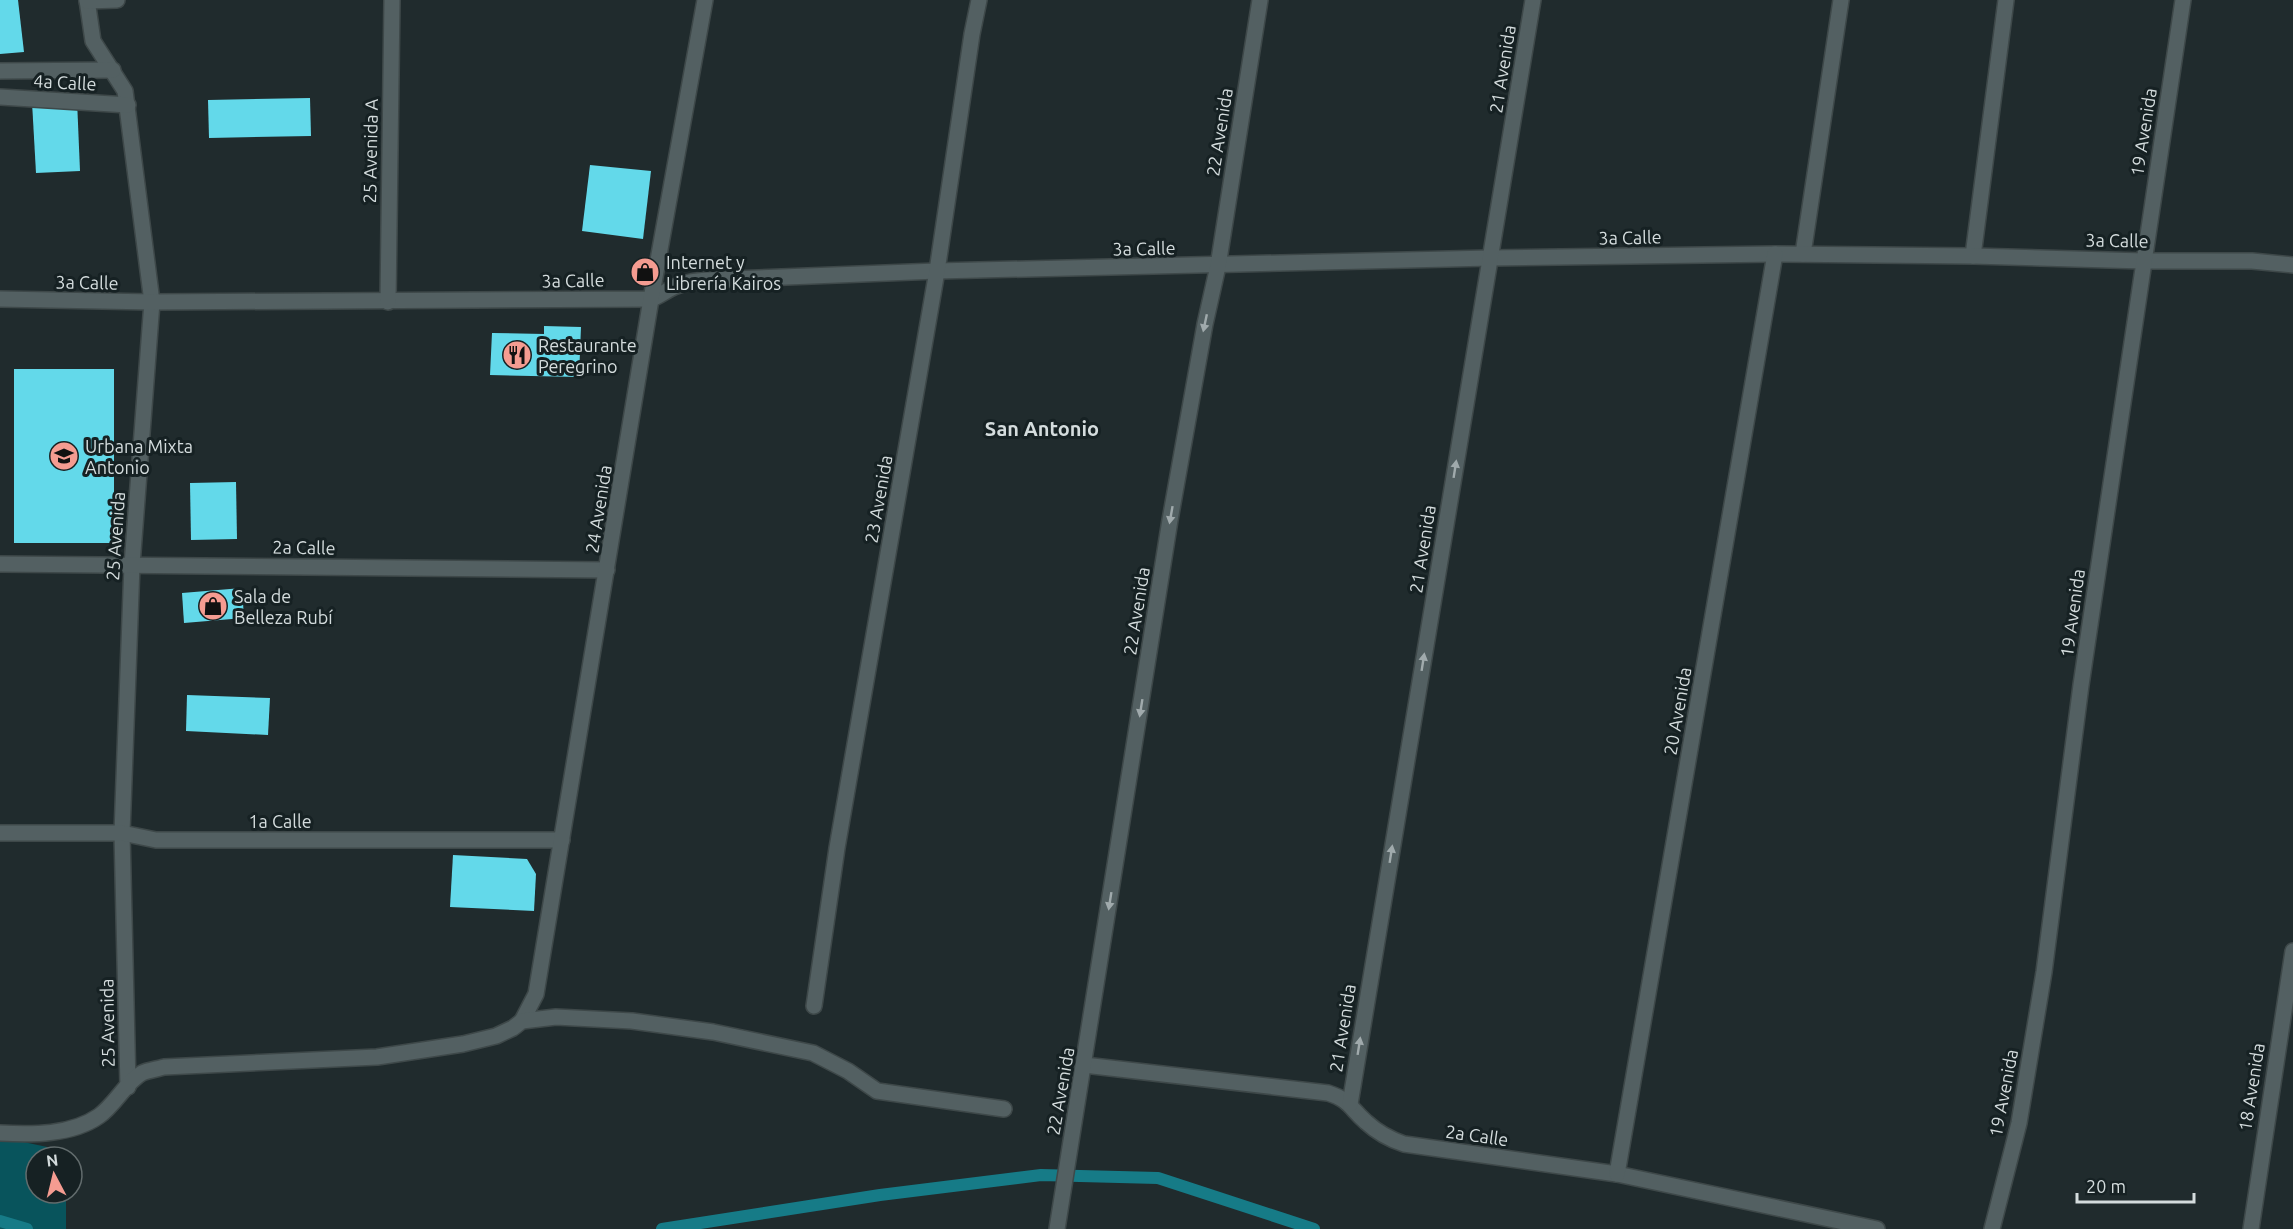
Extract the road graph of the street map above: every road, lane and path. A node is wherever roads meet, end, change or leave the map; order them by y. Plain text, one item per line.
1 (117, 0) edge
2 (392, 0) edge
3 (705, 0) edge
4 (979, 0) edge
5 (1260, 0) edge
6 (1533, 0) edge
7 (1841, 0) edge
8 (2006, 0) edge
9 (2183, 0) edge
10 (87, 1) edge
11 (112, 70) junction
12 (0, 71) edge
13 (0, 98) edge
14 (128, 105) junction
15 (1775, 254) junction
16 (1803, 254) junction
17 (1973, 256) junction
18 (1490, 258) junction
19 (2143, 261) junction
20 (1218, 266) junction
21 (2293, 266) edge
22 (937, 272) junction
23 (0, 299) edge
24 (651, 299) junction
25 (152, 302) junction
26 (388, 302) junction
27 (0, 564) edge
28 (132, 565) junction
29 (608, 570) junction
30 (0, 832) edge
31 (122, 833) junction
32 (562, 840) junction
33 (2293, 951) edge
34 (814, 1006) dead end
35 (522, 1021) junction
36 (1084, 1065) junction
37 (128, 1087) junction
38 (1350, 1104) junction
39 (1004, 1109) dead end
40 (0, 1133) edge
41 (1617, 1174) junction
42 (1057, 1229) edge
43 (1877, 1229) edge
44 (1992, 1229) edge
45 (2251, 1229) edge

1 - 10 street
2 - 26 street, 25 Avenida A
3 - 24 street, 24 Avenida
4 - 22 street, 23 Avenida
5 - 20 street, 22 Avenida
6 - 18 street, 21 Avenida
7 - 16 street
8 - 17 street
9 - 19 street, 19 Avenida
10 - 11 street, 25 Avenida
11 - 12 street, 4a Calle
11 - 14 street, 25 Avenida
13 - 14 street, 4a Calle
14 - 25 street, 25 Avenida
15 - 16 street, 3a Calle
15 - 18 street, 3a Calle
15 - 41 street, 20 Avenida
16 - 17 street, 3a Calle
17 - 19 street, 3a Calle
18 - 20 street, 3a Calle
38 -> 18 street, 21 Avenida
19 - 21 street, 3a Calle
19 - 44 street, 19 Avenida
20 - 22 street, 3a Calle
20 -> 36 street, 22 Avenida
22 - 24 street, 3a Calle
22 - 34 street, 23 Avenida
23 - 25 street, 3a Calle
24 - 26 street, 3a Calle
24 - 29 street, 24 Avenida
25 - 26 street, 3a Calle
25 - 28 street, 25 Avenida
27 - 28 street, 2a Calle
28 - 29 street, 2a Calle
28 - 31 street, 25 Avenida
29 - 32 street, 24 Avenida
30 - 31 street, 1a Calle
31 - 32 street, 1a Calle
31 - 37 street, 25 Avenida
32 - 35 street, 24 Avenida
33 - 45 street, 18 Avenida
35 - 37 street
35 - 39 street
36 - 38 street, 2a Calle
36 - 42 street, 22 Avenida
37 - 40 street
38 - 41 street, 2a Calle
41 - 43 street, 2a Calle

